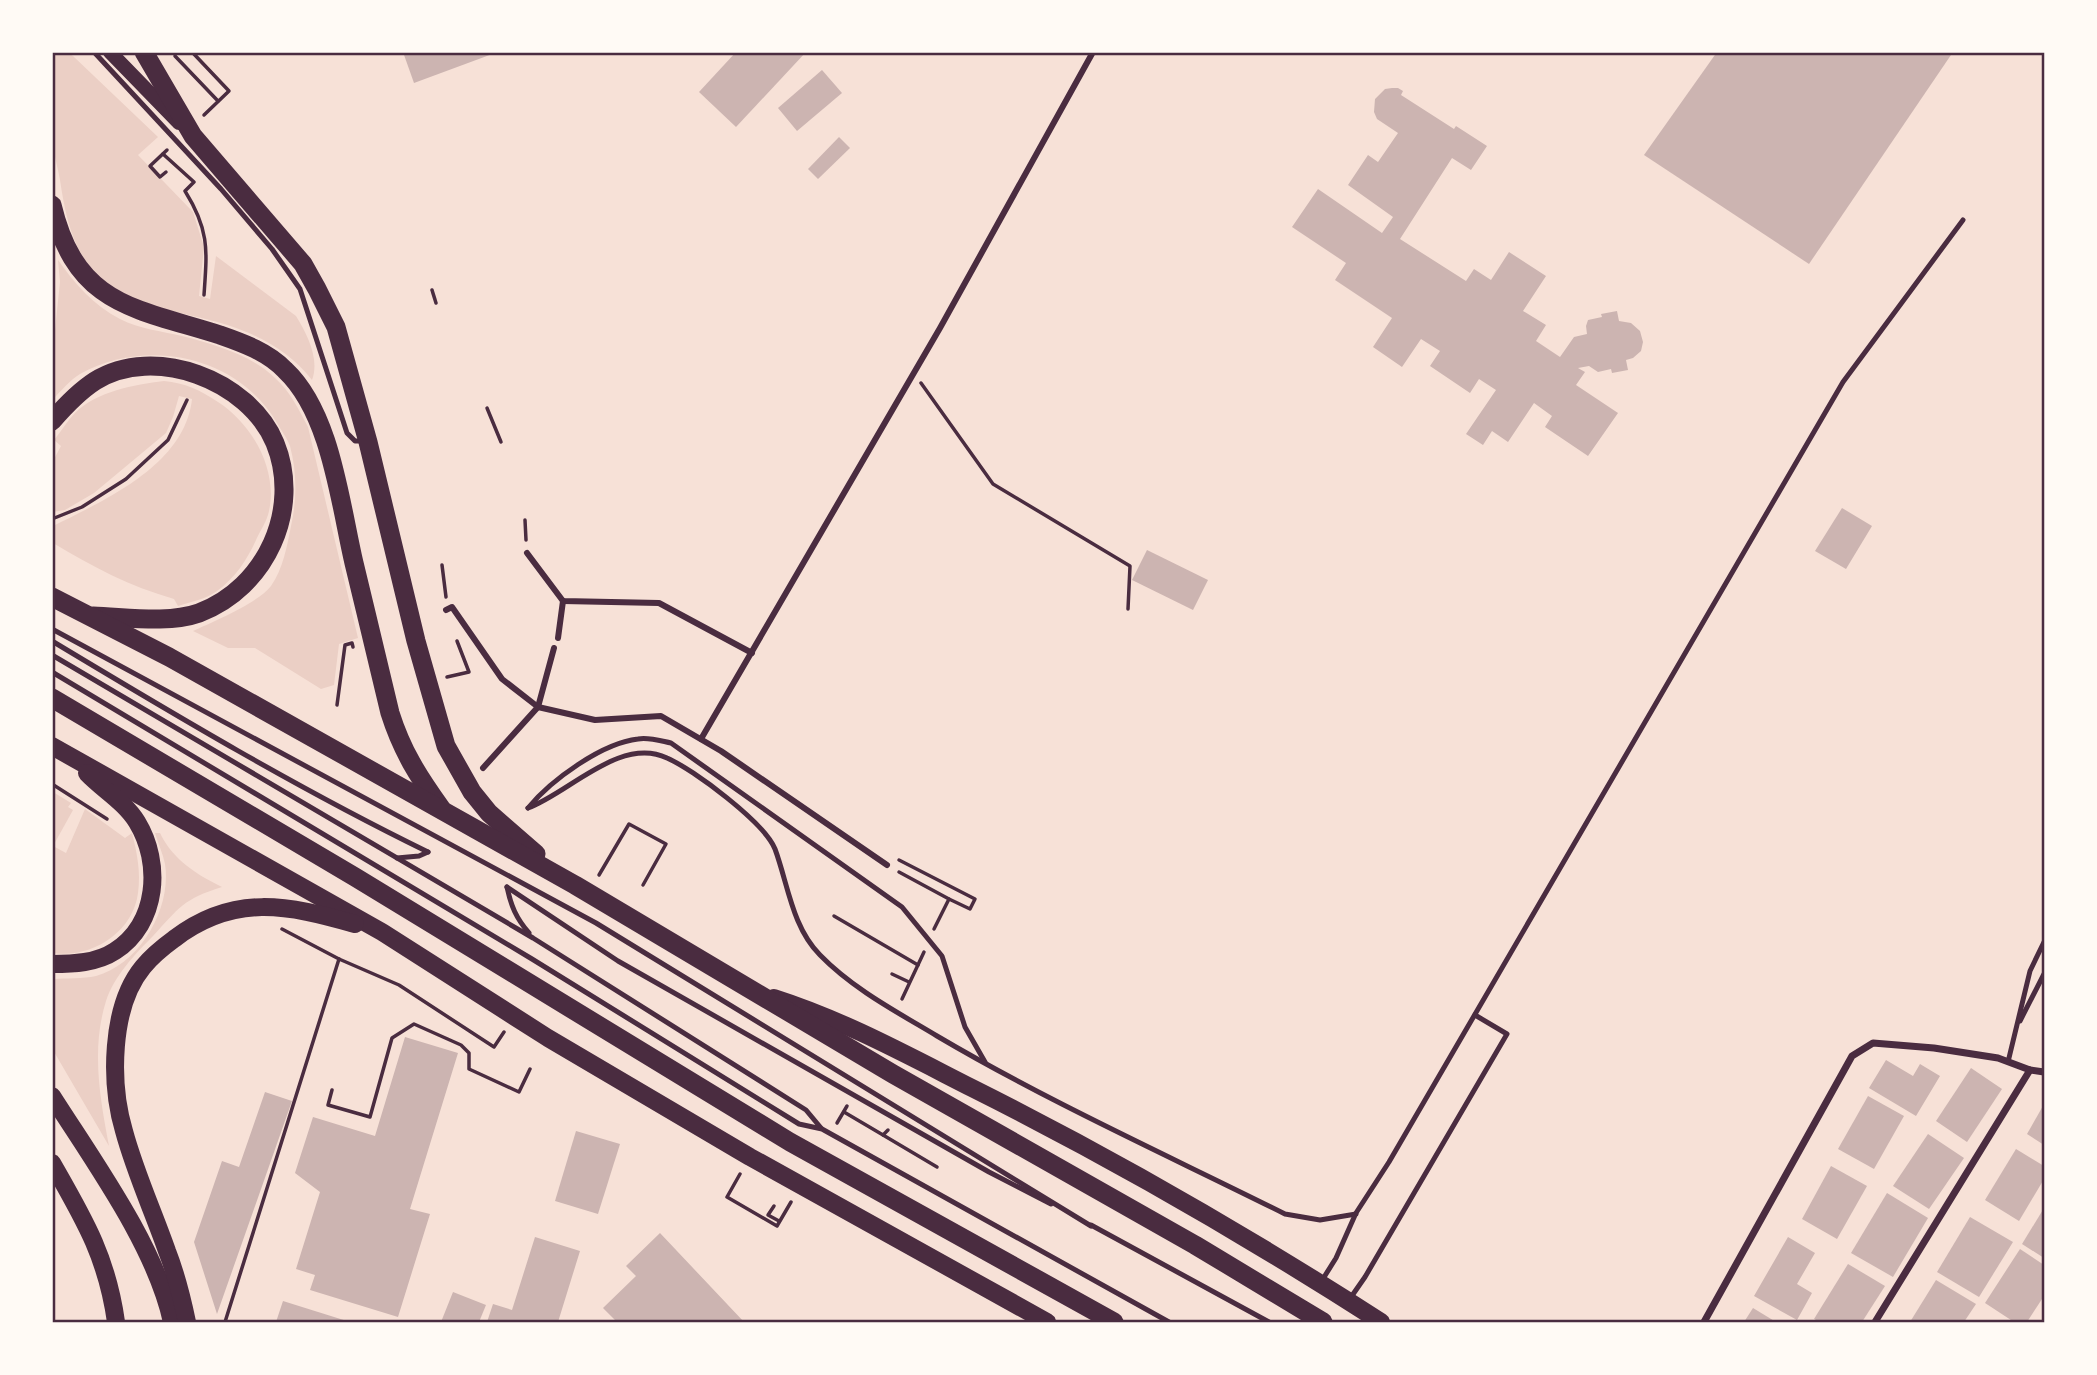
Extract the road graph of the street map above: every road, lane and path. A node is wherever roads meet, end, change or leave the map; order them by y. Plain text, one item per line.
1 (94, 52) edge
2 (110, 52) edge
3 (144, 52) edge
4 (192, 52) edge
5 (1093, 52) edge
6 (175, 57) dead end
7 (193, 136) junction
8 (163, 154) dead end
9 (157, 160) dead end
10 (166, 172) dead end
11 (52, 205) edge
12 (1963, 220) dead end
13 (432, 290) dead end
14 (204, 295) dead end
15 (436, 303) dead end
16 (914, 373) junction
17 (187, 400) dead end
18 (487, 408) dead end
19 (52, 421) edge
20 (368, 442) junction
21 (501, 442) dead end
22 (52, 519) edge
23 (525, 520) dead end
24 (527, 553) joint
25 (442, 565) dead end
26 (52, 597) edge
27 (563, 601) junction
28 (1128, 609) dead end
29 (446, 610) joint
30 (85, 615) junction
31 (52, 629) edge
32 (558, 638) dead end
33 (52, 640) edge
34 (352, 643) dead end
35 (554, 649) dead end
36 (752, 653) junction
37 (52, 656) edge
38 (52, 672) edge
39 (52, 698) edge
40 (337, 705) dead end
41 (538, 707) junction
42 (701, 740) junction
43 (52, 746) edge
44 (72, 758) junction
45 (483, 768) dead end
46 (446, 814) junction
47 (615, 848) dead end
48 (395, 859) junction
49 (887, 865) junction
50 (575, 885) junction
51 (643, 885) dead end
52 (949, 899) dead end
53 (962, 905) dead end
54 (260, 907) junction
55 (834, 916) dead end
56 (382, 932) junction
57 (533, 938) junction
58 (2045, 942) edge
59 (339, 959) junction
60 (52, 964) edge
61 (918, 965) dead end
62 (892, 974) dead end
63 (2045, 974) edge
64 (909, 982) dead end
65 (755, 992) junction
66 (1475, 1015) junction
67 (2016, 1030) junction
68 (494, 1047) dead end
69 (2008, 1062) junction
70 (986, 1065) junction
71 (530, 1069) dead end
72 (2030, 1070) junction
73 (2045, 1073) edge
74 (332, 1090) dead end
75 (52, 1096) edge
76 (844, 1112) dead end
77 (822, 1129) junction
78 (889, 1131) dead end
79 (883, 1135) junction
80 (750, 1157) junction
81 (52, 1163) edge
82 (937, 1167) dead end
83 (774, 1206) dead end
84 (1356, 1213) junction
85 (1091, 1226) junction
86 (1319, 1284) junction
87 (1348, 1301) junction
88 (116, 1322) edge
89 (172, 1322) edge
90 (187, 1322) edge
91 (225, 1322) edge
92 (1047, 1322) edge
93 (1114, 1322) edge
94 (1169, 1322) edge
95 (1269, 1322) edge
96 (1323, 1322) edge
97 (1381, 1322) edge
98 (1704, 1322) edge
99 (1875, 1322) edge

1 - 20 lane
2 - 7 main road
3 - 7 highway
4 - 6 path
5 - 16 street
7 - 20 highway
8 - 14 path
9 - 10 path
11 - 46 highway
12 - 66 lane
13 - 15 path
16 - 28 path
16 - 36 street
17 - 22 path
18 - 21 path
19 - 30 highway
20 - 50 highway
23 - 24 path
24 - 27 street
25 - 29 path
26 - 30 highway
27 - 32 street
27 - 36 street
29 - 41 street
30 - 46 highway
31 - 85 lane
33 - 48 lane
34 - 40 path
35 - 41 street
36 - 42 street
37 - 48 lane
38 - 77 lane
39 - 93 highway
41 - 42 street
41 - 45 street
42 - 49 street
43 - 44 main road
44 - 56 main road
44 - 60 main road
46 - 50 highway
47 - 51 path
48 - 57 lane
49 - 52 path
49 - 53 path
50 - 65 highway
54 - 56 main road
54 - 59 path
54 - 90 main road
55 - 61 path
56 - 80 main road
57 - 77 lane
57 - 85 lane
58 - 67 lane
59 - 68 path
59 - 91 path
62 - 64 path
63 - 67 lane
65 - 86 main road
65 - 96 highway
66 - 84 lane
66 - 87 lane
67 - 69 lane
69 - 72 street
69 - 98 street
70 - 70 lane
70 - 84 lane
71 - 74 path
72 - 73 street
72 - 99 street
75 - 89 main road
76 - 79 path
77 - 94 lane
78 - 79 path
79 - 82 path
80 - 83 path
80 - 92 main road
81 - 88 main road
84 - 86 lane
85 - 95 lane
86 - 87 main road
87 - 97 main road

